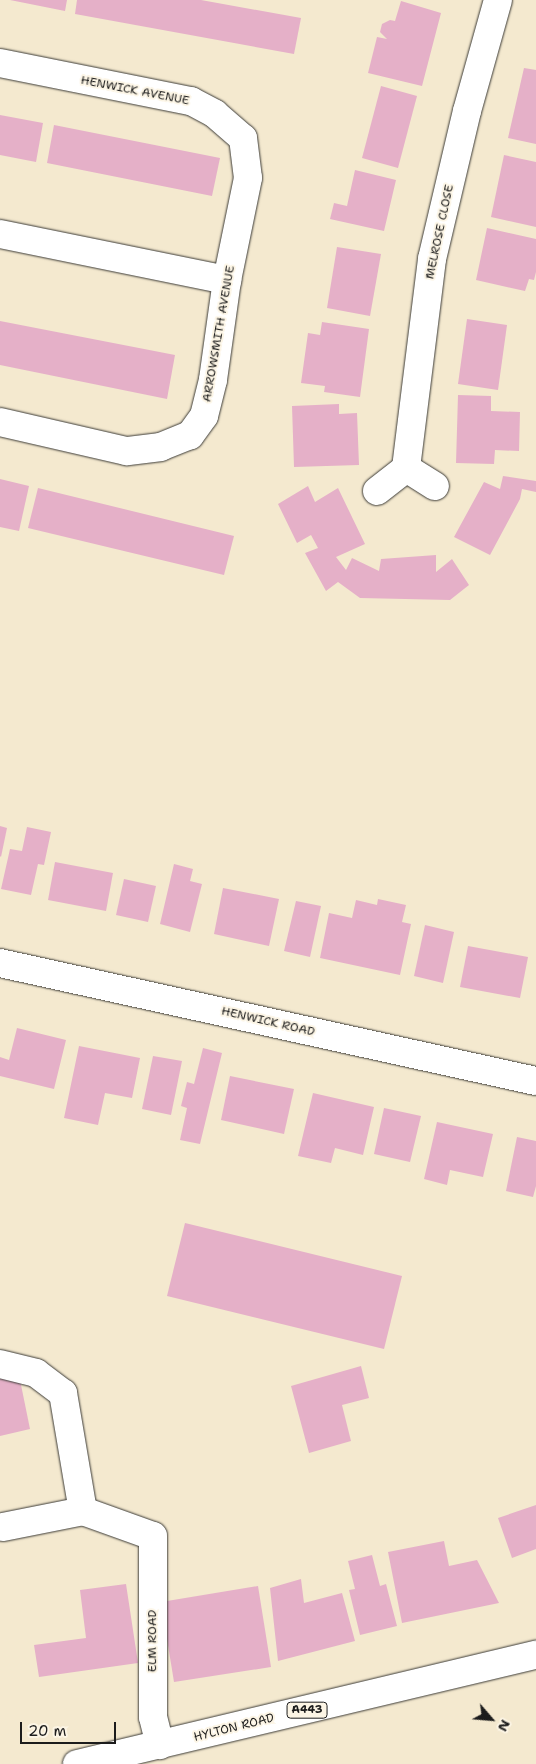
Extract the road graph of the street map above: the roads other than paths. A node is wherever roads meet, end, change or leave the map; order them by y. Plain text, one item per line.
1 (498, 0) edge
2 (0, 63) edge
3 (242, 214) joint
4 (0, 234) edge
5 (228, 280) junction
6 (0, 422) edge
7 (406, 468) junction
8 (435, 486) dead end
9 (377, 491) dead end
10 (0, 963) edge
11 (536, 1082) edge
12 (0, 1364) edge
13 (83, 1511) junction
14 (3, 1527) dead end
15 (536, 1655) edge
16 (160, 1745) junction
17 (77, 1764) edge

1 - 7 street, MELROSE CLOSE
2 - 3 street, HENWICK AVENUE
3 - 5 street, ARROWSMITH AVENUE
4 - 5 street
5 - 6 street, ARROWSMITH AVENUE
7 - 8 street
7 - 9 street
10 - 11 street, HENWICK ROAD
12 - 13 street
13 - 14 street
13 - 16 street, ELM ROAD
15 - 16 street, HYLTON ROAD / A443
16 - 17 street, HYLTON ROAD / A443

